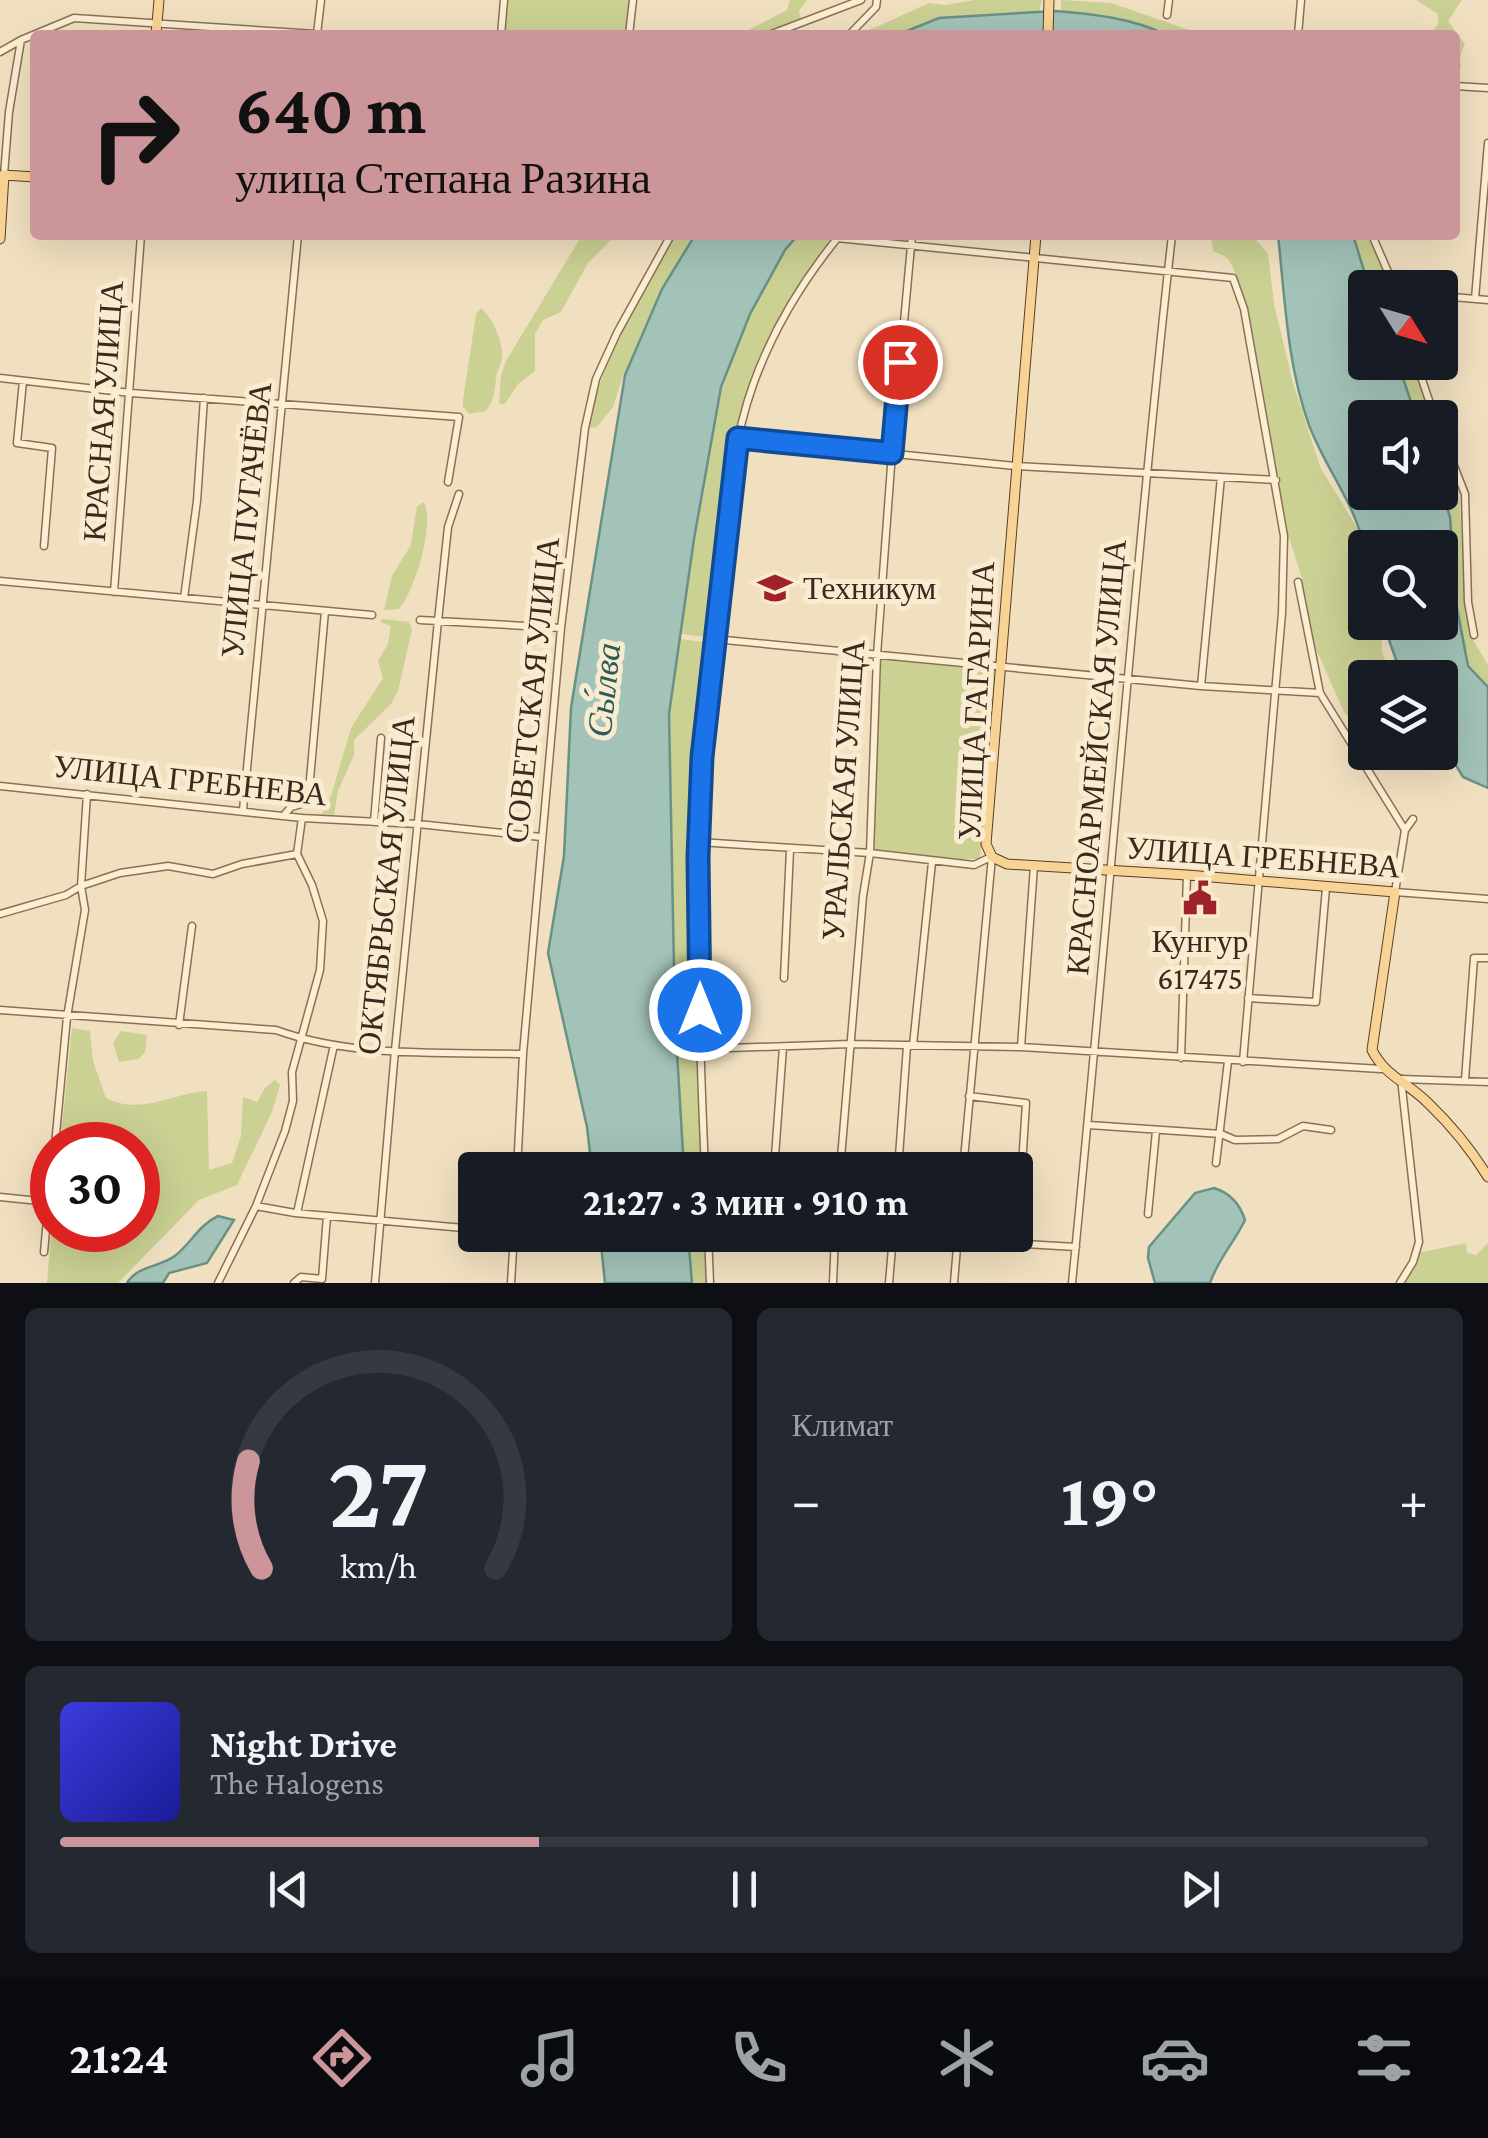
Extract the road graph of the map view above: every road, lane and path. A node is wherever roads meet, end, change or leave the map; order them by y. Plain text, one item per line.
1 (159, 0) edge
2 (320, 0) edge
3 (504, 0) edge
4 (634, 0) edge
5 (861, 0) edge
6 (877, 0) edge
7 (1049, 0) edge
8 (1169, 0) edge
9 (1301, 0) edge
10 (1167, 15) dead end
11 (157, 22) junction
12 (45, 30) edge
13 (156, 30) edge
14 (264, 30) edge
15 (317, 30) edge
16 (501, 30) edge
17 (630, 30) edge
18 (783, 30) edge
19 (854, 30) edge
20 (1048, 30) edge
21 (1298, 30) edge
22 (30, 36) edge
23 (21, 40) junction
24 (0, 52) edge
25 (1460, 86) edge
26 (1488, 88) edge
27 (1488, 143) edge
28 (2, 175) edge
29 (30, 177) edge
30 (0, 239) edge
31 (141, 240) edge
32 (298, 240) edge
33 (668, 240) edge
34 (836, 240) edge
35 (858, 240) edge
36 (912, 240) edge
37 (1036, 240) edge
38 (1171, 240) edge
39 (1374, 240) edge
40 (911, 248) junction
41 (1034, 260) junction
42 (1387, 270) edge
43 (1168, 272) junction
44 (1458, 298) edge
45 (1475, 299) junction
46 (1488, 300) edge
47 (0, 378) edge
48 (23, 381) junction
49 (132, 392) junction
50 (204, 398) junction
51 (284, 404) junction
52 (738, 438) junction
53 (892, 453) junction
54 (1015, 466) junction
55 (1145, 472) junction
56 (1221, 476) junction
57 (1458, 476) edge
58 (1276, 480) junction
59 (448, 482) dead end
60 (460, 494) dead end
61 (44, 546) dead end
62 (0, 581) edge
63 (1298, 582) dead end
64 (114, 592) junction
65 (184, 598) junction
66 (262, 607) junction
67 (326, 611) junction
68 (372, 616) dead end
69 (420, 620) dead end
70 (438, 621) junction
71 (560, 628) junction
72 (1474, 635) dead end
73 (714, 639) junction
74 (877, 655) junction
75 (1002, 664) junction
76 (1128, 678) junction
77 (1201, 686) junction
78 (1272, 690) junction
79 (1320, 692) junction
80 (381, 738) dead end
81 (0, 786) edge
82 (87, 794) junction
83 (242, 810) junction
84 (284, 814) junction
85 (302, 818) junction
86 (1413, 819) dead end
87 (374, 822) junction
88 (418, 824) junction
89 (1405, 830) junction
90 (542, 837) junction
91 (699, 842) junction
92 (790, 850) junction
93 (870, 853) junction
94 (296, 854) junction
95 (992, 857) junction
96 (932, 862) junction
97 (1034, 866) junction
98 (1110, 871) junction
99 (1188, 875) junction
100 (1258, 881) junction
101 (80, 886) junction
102 (1326, 888) junction
103 (1395, 892) junction
104 (1488, 899) edge
105 (0, 914) edge
106 (192, 926) dead end
107 (1488, 958) edge
108 (784, 978) dead end
109 (1248, 998) junction
110 (0, 1010) edge
111 (68, 1016) junction
112 (180, 1024) junction
113 (302, 1039) junction
114 (850, 1044) junction
115 (334, 1045) junction
116 (910, 1046) junction
117 (782, 1047) junction
118 (973, 1047) junction
119 (1021, 1047) junction
120 (700, 1049) junction
121 (395, 1050) junction
122 (1094, 1053) junction
123 (523, 1054) junction
124 (1180, 1058) junction
125 (1228, 1062) junction
126 (1243, 1062) junction
127 (1382, 1069) junction
128 (1401, 1078) junction
129 (1464, 1080) junction
130 (1488, 1082) edge
131 (969, 1096) junction
132 (56, 1122) edge
133 (1089, 1125) junction
134 (1331, 1130) dead end
135 (1156, 1131) junction
136 (1221, 1134) junction
137 (518, 1152) edge
138 (705, 1152) edge
139 (775, 1152) edge
140 (841, 1152) edge
141 (900, 1152) edge
142 (964, 1152) edge
143 (1023, 1152) edge
144 (1216, 1163) dead end
145 (1488, 1177) edge
146 (0, 1197) edge
147 (30, 1200) edge
148 (256, 1206) junction
149 (297, 1213) junction
150 (1148, 1214) dead end
151 (327, 1216) junction
152 (382, 1220) junction
153 (458, 1227) edge
154 (1033, 1246) edge
155 (1076, 1247) junction
156 (513, 1252) edge
157 (709, 1252) edge
158 (834, 1252) edge
159 (892, 1252) edge
160 (957, 1252) edge
161 (218, 1283) edge
162 (294, 1283) edge
163 (375, 1283) edge
164 (511, 1283) edge
165 (710, 1283) edge
166 (833, 1283) edge
167 (889, 1283) edge
168 (954, 1283) edge
169 (1072, 1283) edge
170 (1400, 1283) edge

1 - 11 main road
2 - 15 street
3 - 16 street
4 - 17 street
5 - 18 street
6 - 19 street
7 - 20 main road
8 - 10 street
9 - 21 street
11 - 12 street
11 - 13 main road
11 - 14 street
22 - 23 street
23 - 24 street
23 - 28 street
25 - 26 street
27 - 45 street
28 - 29 main road
28 - 30 main road
31 - 49 street, КРАСНАЯ УЛИЦА
32 - 51 street, УЛИЦА ПУГАЧЁВА
33 - 71 street, СОВЕТСКАЯ УЛИЦА
34 - 52 street
35 - 40 street
36 - 40 street, УРАЛЬСКАЯ УЛИЦА
37 - 41 main road, УЛИЦА ГАГАРИНА
38 - 43 street, КРАСНОАРМЕЙСКАЯ УЛИЦА
39 - 42 street
40 - 41 street
40 - 53 street, УРАЛЬСКАЯ УЛИЦА
41 - 43 street
41 - 54 main road, УЛИЦА ГАГАРИНА
43 - 55 street, КРАСНОАРМЕЙСКАЯ УЛИЦА
43 - 58 street
44 - 45 street
45 - 46 street
47 - 48 street
48 - 49 street
48 - 61 street
49 - 50 street
49 - 64 street, КРАСНАЯ УЛИЦА
50 - 51 street
50 - 65 street
51 - 59 street
51 - 66 street, УЛИЦА ПУГАЧЁВА
52 - 53 street
52 - 73 street
53 - 54 street
53 - 74 street, УРАЛЬСКАЯ УЛИЦА
54 - 55 street
54 - 75 main road, УЛИЦА ГАГАРИНА
55 - 56 street
55 - 76 street, КРАСНОАРМЕЙСКАЯ УЛИЦА
56 - 58 street
56 - 77 street
57 - 72 street
58 - 78 street
60 - 70 street, ОКТЯБРЬСКАЯ УЛИЦА
62 - 64 street
63 - 79 street
64 - 65 street
65 - 66 street
66 - 67 street
66 - 83 street, УЛИЦА ПУГАЧЁВА
67 - 68 street
67 - 84 street
69 - 70 street
70 - 71 street
70 - 88 street, ОКТЯБРЬСКАЯ УЛИЦА
71 - 90 street, СОВЕТСКАЯ УЛИЦА
73 - 74 street
73 - 91 street
74 - 75 street
74 - 93 street, УРАЛЬСКАЯ УЛИЦА
75 - 76 street
75 - 95 main road, УЛИЦА ГАГАРИНА
76 - 77 street
76 - 98 street, КРАСНОАРМЕЙСКАЯ УЛИЦА
77 - 78 street
78 - 79 street
78 - 100 street
79 - 89 street
80 - 87 street
81 - 82 street, УЛИЦА ГРЕБНЕВА
82 - 83 street, УЛИЦА ГРЕБНЕВА
82 - 101 street
83 - 84 street, УЛИЦА ГРЕБНЕВА
84 - 85 street, УЛИЦА ГРЕБНЕВА
85 - 87 street, УЛИЦА ГРЕБНЕВА
85 - 94 street
86 - 89 street
87 - 88 street, УЛИЦА ГРЕБНЕВА
88 - 90 street, УЛИЦА ГРЕБНЕВА
88 - 121 street, ОКТЯБРЬСКАЯ УЛИЦА
89 - 103 street
90 - 123 street, СОВЕТСКАЯ УЛИЦА
91 - 92 street, УЛИЦА ГРЕБНЕВА
91 - 120 street
92 - 93 street, УЛИЦА ГРЕБНЕВА
92 - 108 street
93 - 96 street, УЛИЦА ГРЕБНЕВА
93 - 114 street, УРАЛЬСКАЯ УЛИЦА
94 - 101 street
94 - 113 street
95 - 96 street, УЛИЦА ГРЕБНЕВА
95 - 97 main road, УЛИЦА ГРЕБНЕВА
95 - 118 street, УЛИЦА ГАГАРИНА
96 - 116 street
97 - 98 main road, УЛИЦА ГРЕБНЕВА
97 - 119 street
98 - 99 main road, УЛИЦА ГРЕБНЕВА
98 - 122 street, КРАСНОАРМЕЙСКАЯ УЛИЦА
99 - 100 main road, УЛИЦА ГРЕБНЕВА
99 - 124 street
100 - 102 main road, УЛИЦА ГРЕБНЕВА
100 - 109 street
101 - 105 street
101 - 111 street
102 - 103 main road, УЛИЦА ГРЕБНЕВА
102 - 109 street
103 - 104 street, УЛИЦА ГРЕБНЕВА
103 - 127 main road
106 - 112 street
107 - 129 street
109 - 126 street
110 - 111 street
111 - 112 street
111 - 132 street
112 - 113 street
113 - 115 street
113 - 148 street
114 - 116 street
114 - 117 street
114 - 140 street, УРАЛЬСКАЯ УЛИЦА
115 - 121 street
115 - 149 street
116 - 118 street
116 - 141 street
117 - 120 street
117 - 139 street
118 - 119 street
118 - 131 street, УЛИЦА ГАГАРИНА
119 - 122 street
120 - 138 street
121 - 123 street
121 - 152 street, ОКТЯБРЬСКАЯ УЛИЦА
122 - 124 street
122 - 133 street, КРАСНОАРМЕЙСКАЯ УЛИЦА
123 - 137 street, СОВЕТСКАЯ УЛИЦА
124 - 125 street
125 - 126 street
125 - 136 street
126 - 127 street
127 - 128 main road
128 - 129 street
128 - 145 main road
128 - 170 street
129 - 130 street
131 - 142 street, УЛИЦА ГАГАРИНА
131 - 143 street
133 - 135 street
133 - 155 street, КРАСНОАРМЕЙСКАЯ УЛИЦА
134 - 136 street
135 - 136 street
135 - 150 street
136 - 144 street
146 - 147 street
148 - 149 street
148 - 161 street
149 - 151 street
151 - 152 street
151 - 162 street
152 - 153 street
152 - 163 street, ОКТЯБРЬСКАЯ УЛИЦА
154 - 155 street
155 - 169 street, КРАСНОАРМЕЙСКАЯ УЛИЦА
156 - 164 street
157 - 165 street
158 - 166 street
159 - 167 street
160 - 168 street

